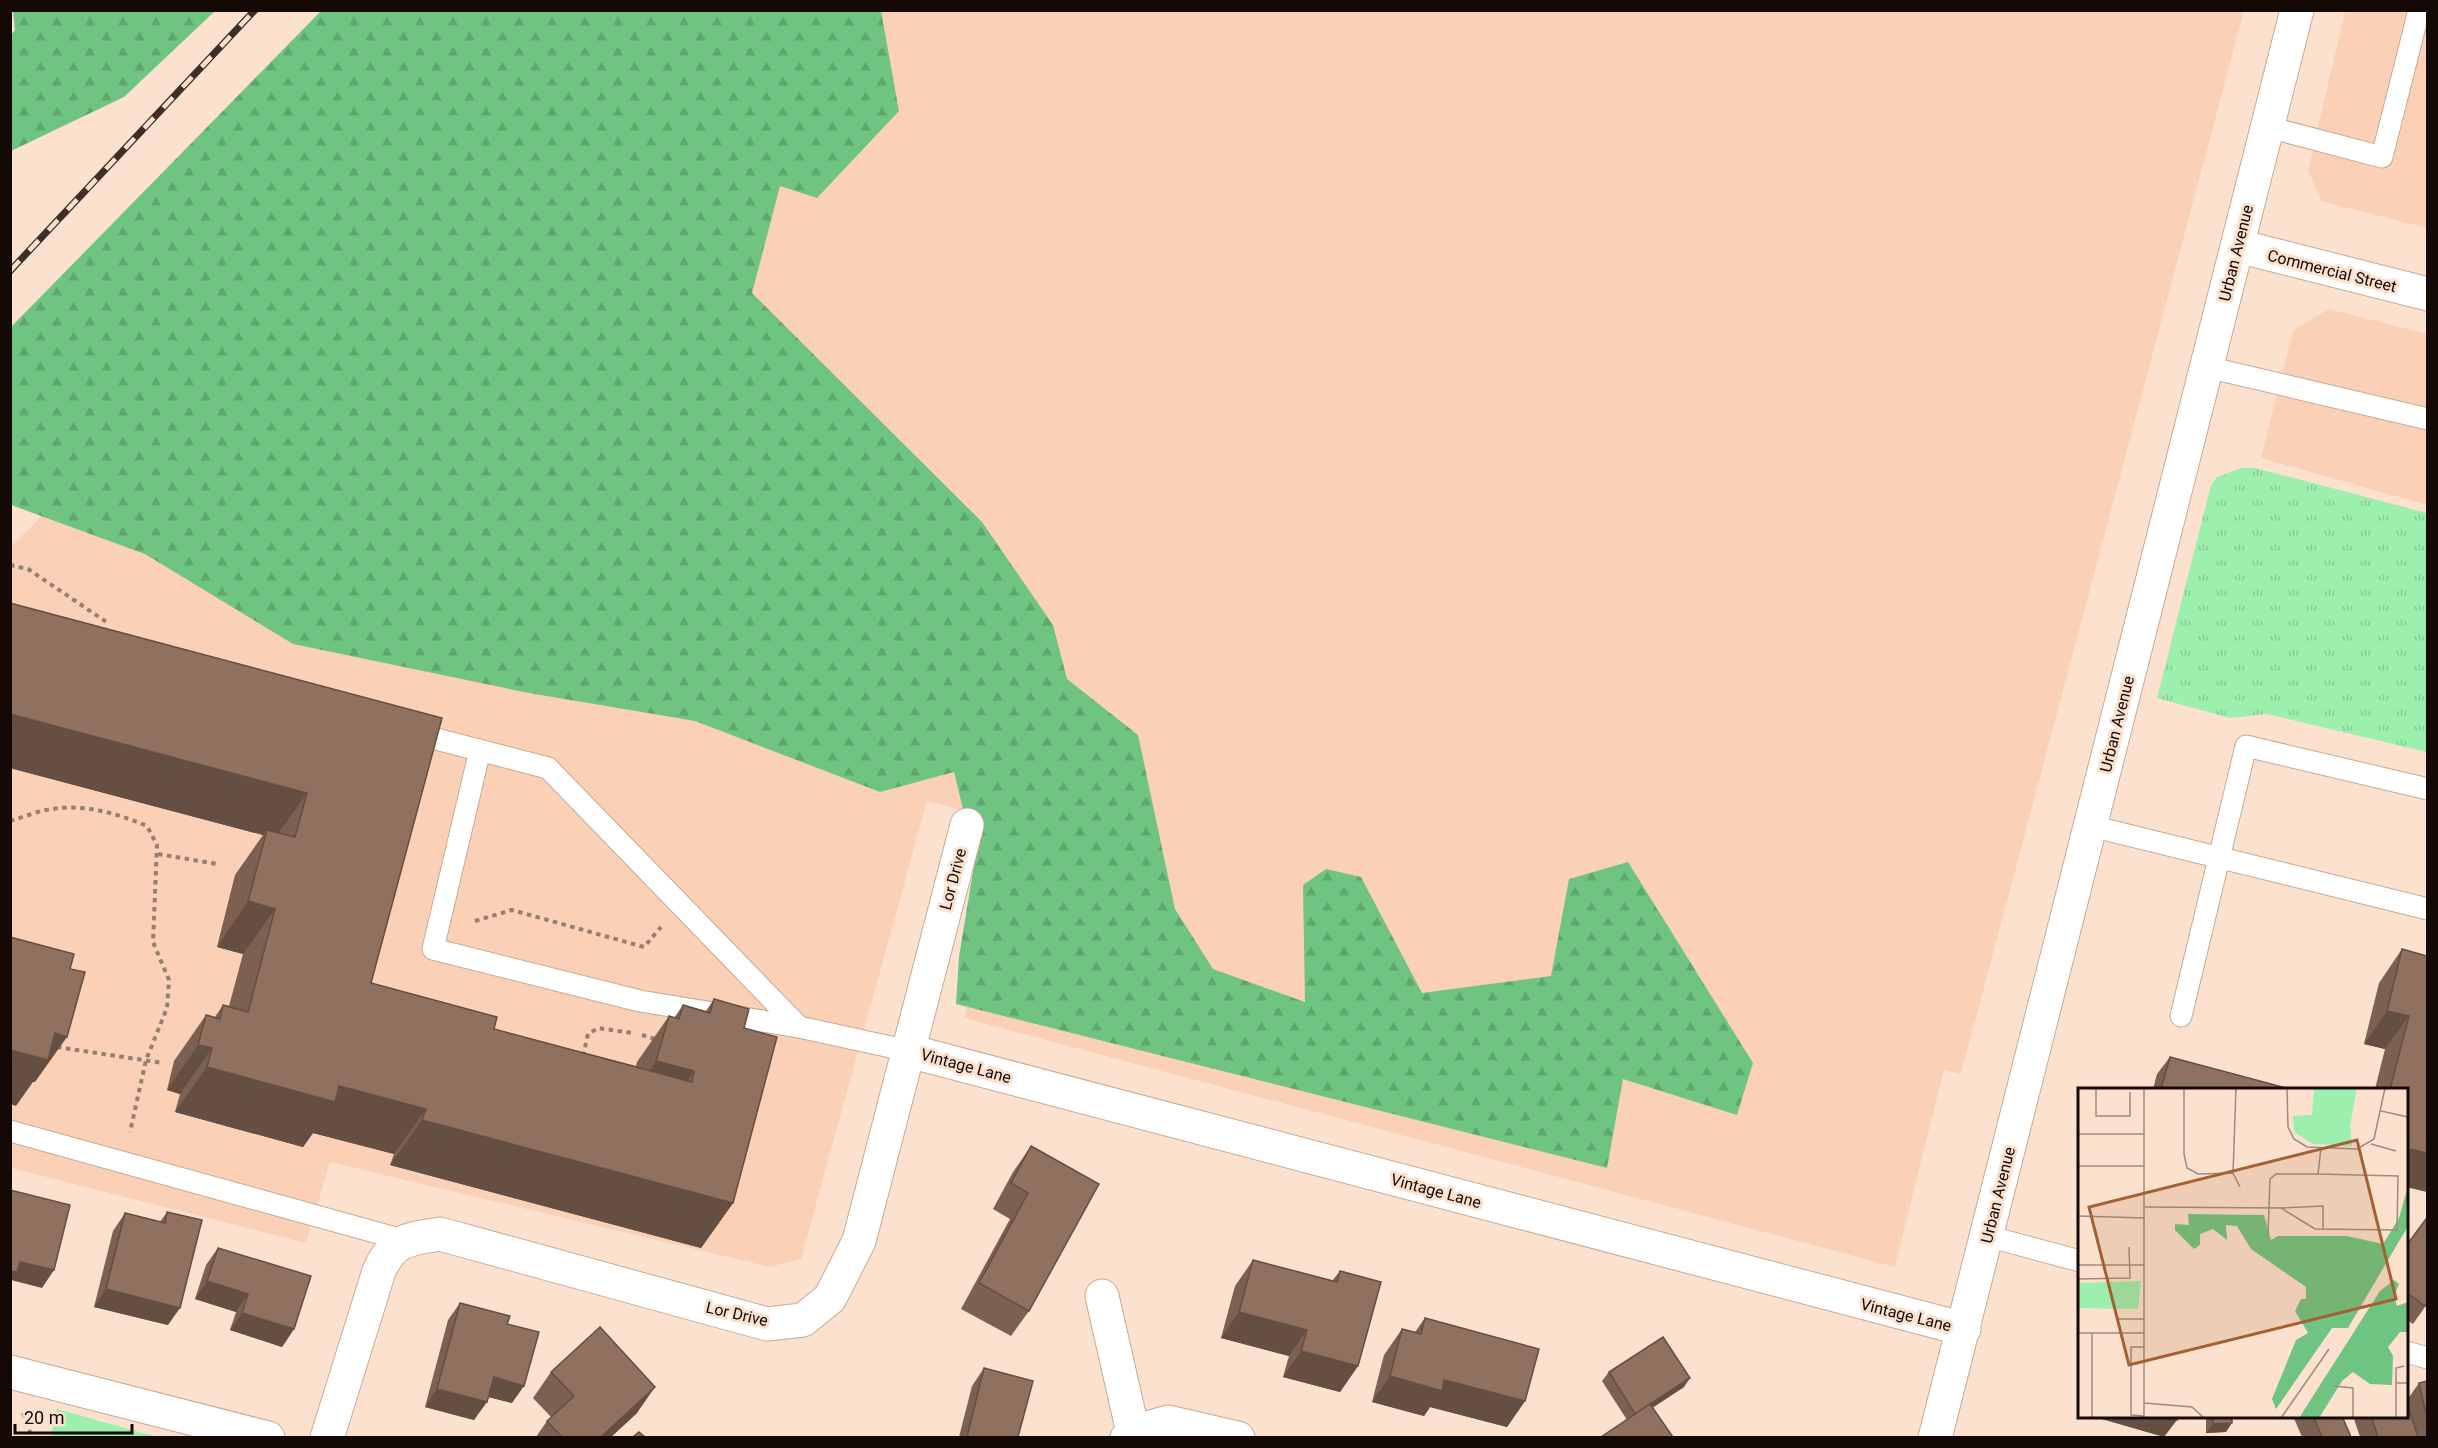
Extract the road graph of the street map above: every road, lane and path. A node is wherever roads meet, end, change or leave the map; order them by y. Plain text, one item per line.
1 (2297, 10) edge
2 (2419, 10) edge
3 (2268, 127) junction
4 (2238, 246) junction
5 (2427, 294) edge
6 (2207, 367) junction
7 (2427, 419) edge
8 (10, 565) edge
9 (108, 623) dead end
10 (389, 727) edge
11 (480, 750) junction
12 (2427, 789) edge
13 (10, 821) edge
14 (967, 825) dead end
15 (2091, 826) junction
16 (158, 854) junction
17 (2219, 859) junction
18 (217, 864) dead end
19 (685, 909) junction
20 (2427, 909) edge
21 (474, 921) dead end
22 (2181, 1016) dead end
23 (799, 1027) junction
24 (660, 1041) edge
25 (54, 1047) edge
26 (909, 1051) junction
27 (146, 1060) junction
28 (581, 1060) edge
29 (163, 1063) dead end
30 (10, 1131) edge
31 (128, 1142) dead end
32 (1987, 1236) junction
33 (404, 1240) junction
34 (2078, 1261) edge
35 (1102, 1296) dead end
36 (1964, 1329) junction
37 (2408, 1353) edge
38 (2427, 1358) edge
39 (10, 1371) edge
40 (22, 1410) dead end
41 (1130, 1435) edge
42 (32, 1437) edge
43 (268, 1437) edge
44 (327, 1437) edge
45 (1238, 1437) edge
46 (1935, 1437) edge

1 - 3 street, Urban Avenue
2 - 3 lane
3 - 4 street, Urban Avenue
4 - 5 street, Commercial Street
4 - 6 street, Urban Avenue
6 - 7 lane
6 - 15 street, Urban Avenue
8 - 9 path
10 - 11 lane
11 - 19 lane
11 - 23 lane
12 - 17 lane
13 - 16 path
14 - 26 street, Lor Drive
15 - 17 lane
15 - 32 street, Urban Avenue
16 - 18 path
16 - 27 path
17 - 20 lane
17 - 22 lane
19 - 21 path
19 - 23 lane
23 - 26 lane
24 - 28 path
25 - 27 path
26 - 33 street, Lor Drive
26 - 36 street, Vintage Lane
27 - 29 path
27 - 31 path
30 - 33 lane
32 - 34 lane
32 - 36 street, Urban Avenue
33 - 44 street
35 - 41 street
36 - 46 street, Urban Avenue
37 - 38 lane
39 - 43 street
40 - 42 path
41 - 45 street

